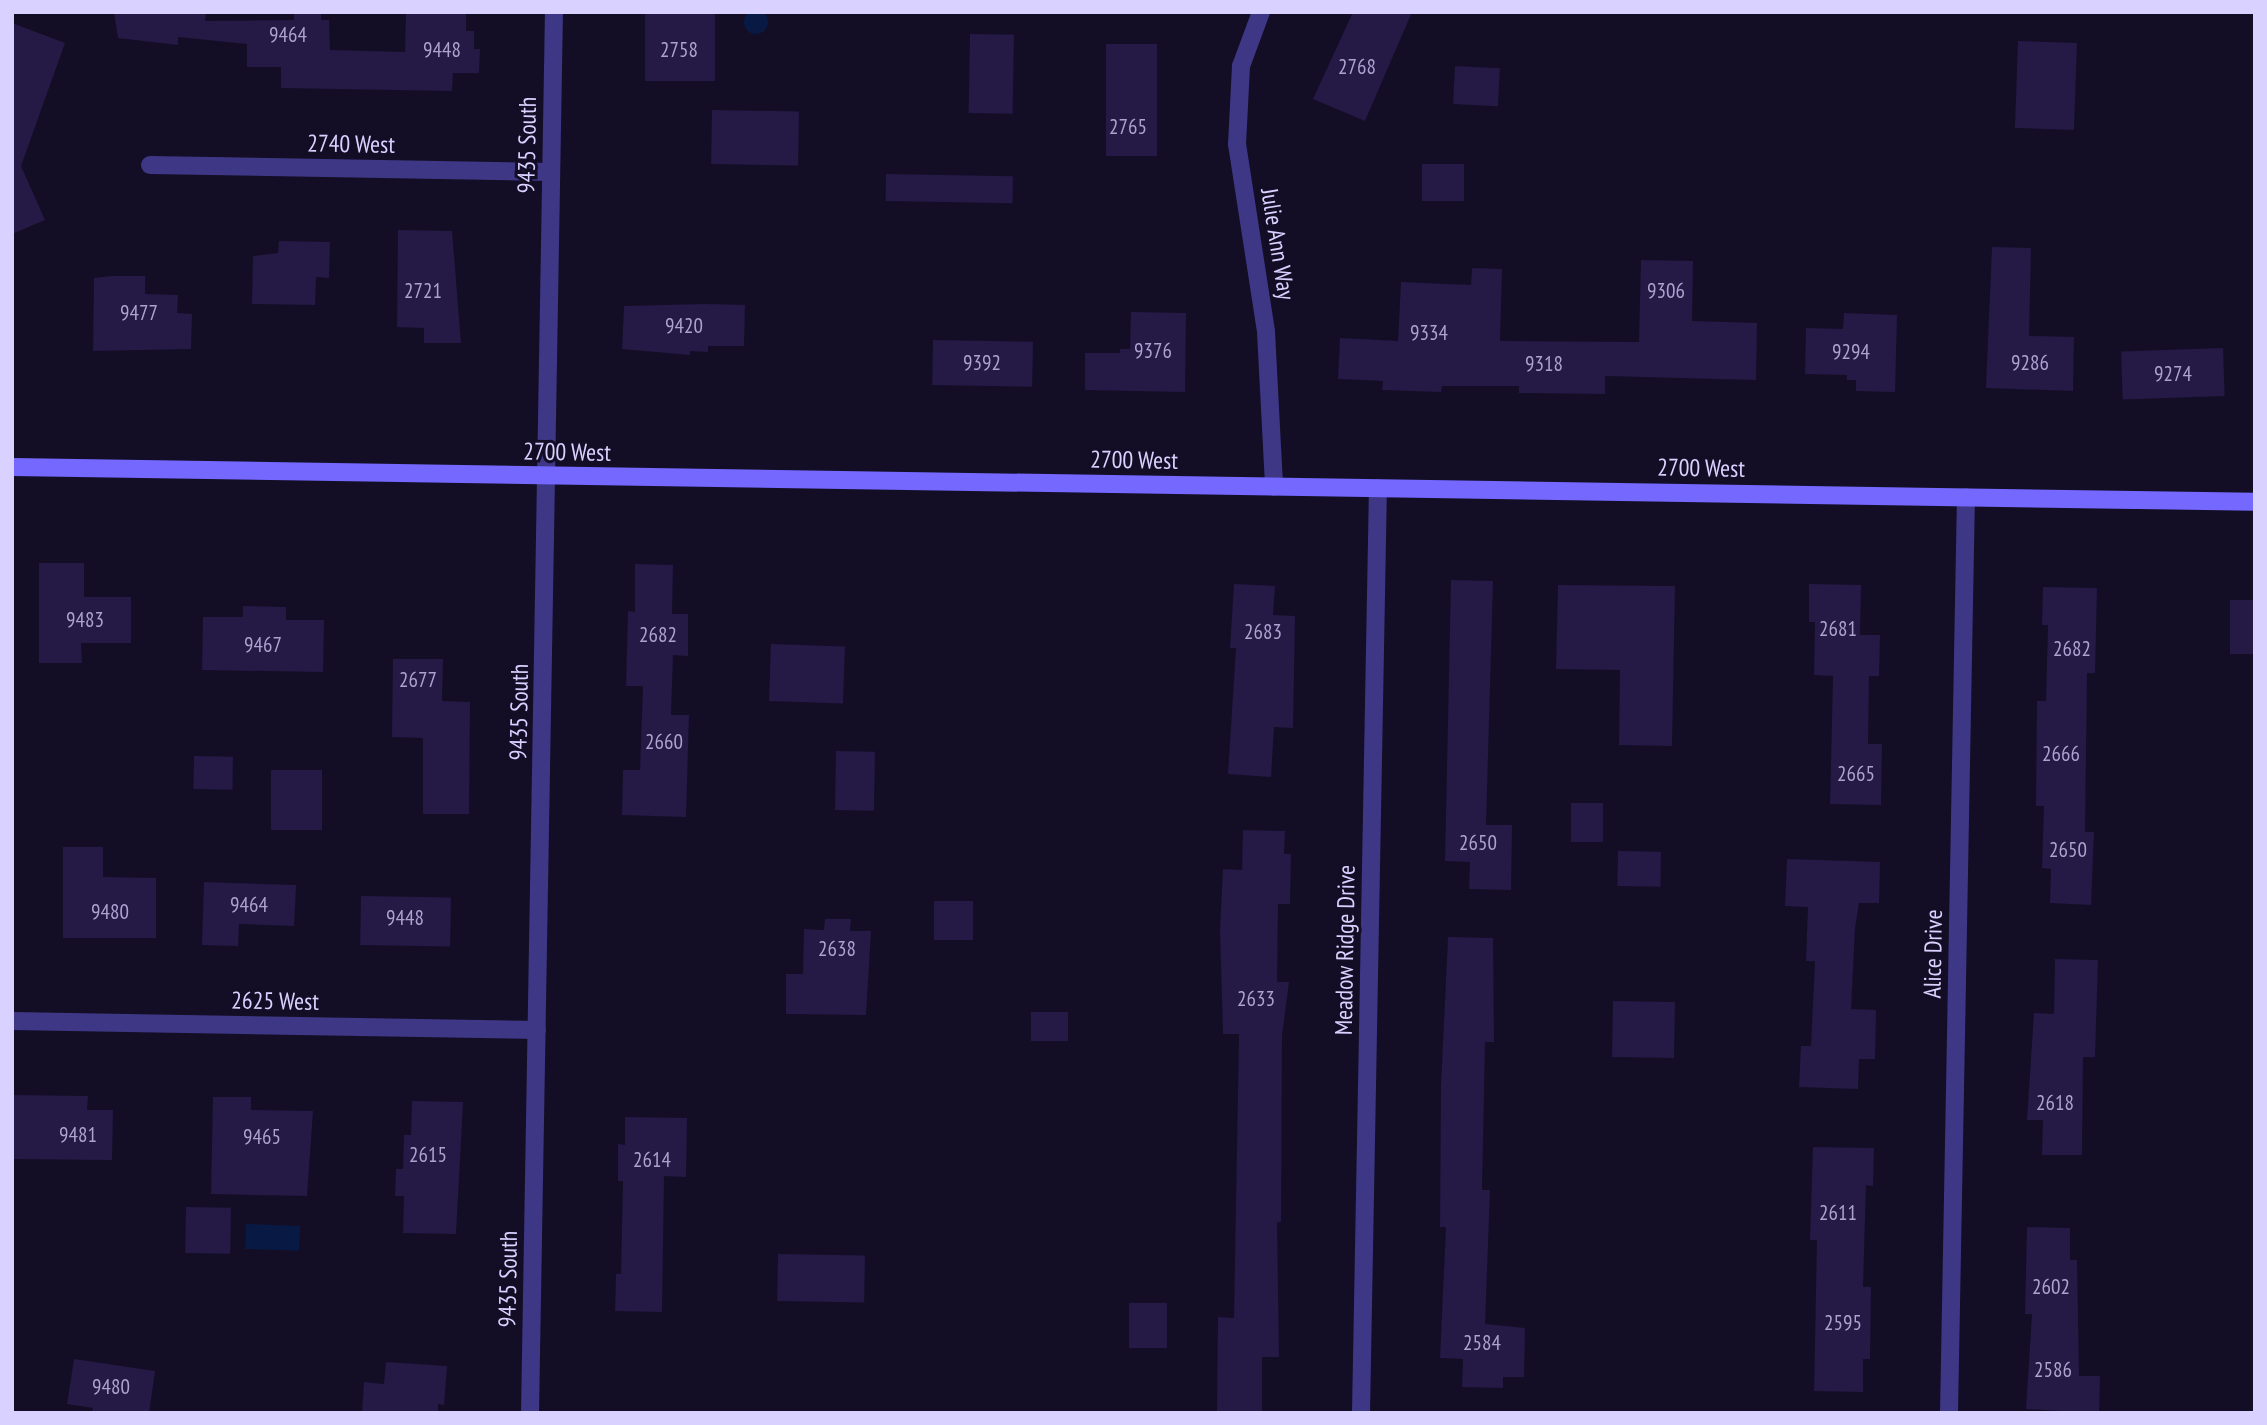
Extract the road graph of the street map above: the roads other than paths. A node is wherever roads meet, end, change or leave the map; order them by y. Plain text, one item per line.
1 (554, 12) edge
2 (1261, 12) edge
3 (150, 165) dead end
4 (551, 172) junction
5 (12, 467) edge
6 (545, 476) junction
7 (1274, 487) junction
8 (1378, 488) junction
9 (1966, 497) junction
10 (2255, 502) edge
11 (12, 1021) edge
12 (537, 1030) junction
13 (530, 1413) edge
14 (1361, 1413) edge
15 (1949, 1413) edge

1 - 4 street, 9435 South
2 - 7 street, Julie Ann Way
3 - 4 street, 2740 West
4 - 6 street, 9435 South
5 - 6 main road, 2700 West
6 - 7 main road, 2700 West
6 - 12 street, 9435 South
7 - 8 main road, 2700 West
8 - 9 main road, 2700 West
8 - 14 street, Meadow Ridge Drive
9 - 10 main road, 2700 West
9 - 15 street, Alice Drive
11 - 12 street, 2625 West
12 - 13 street, 9435 South

